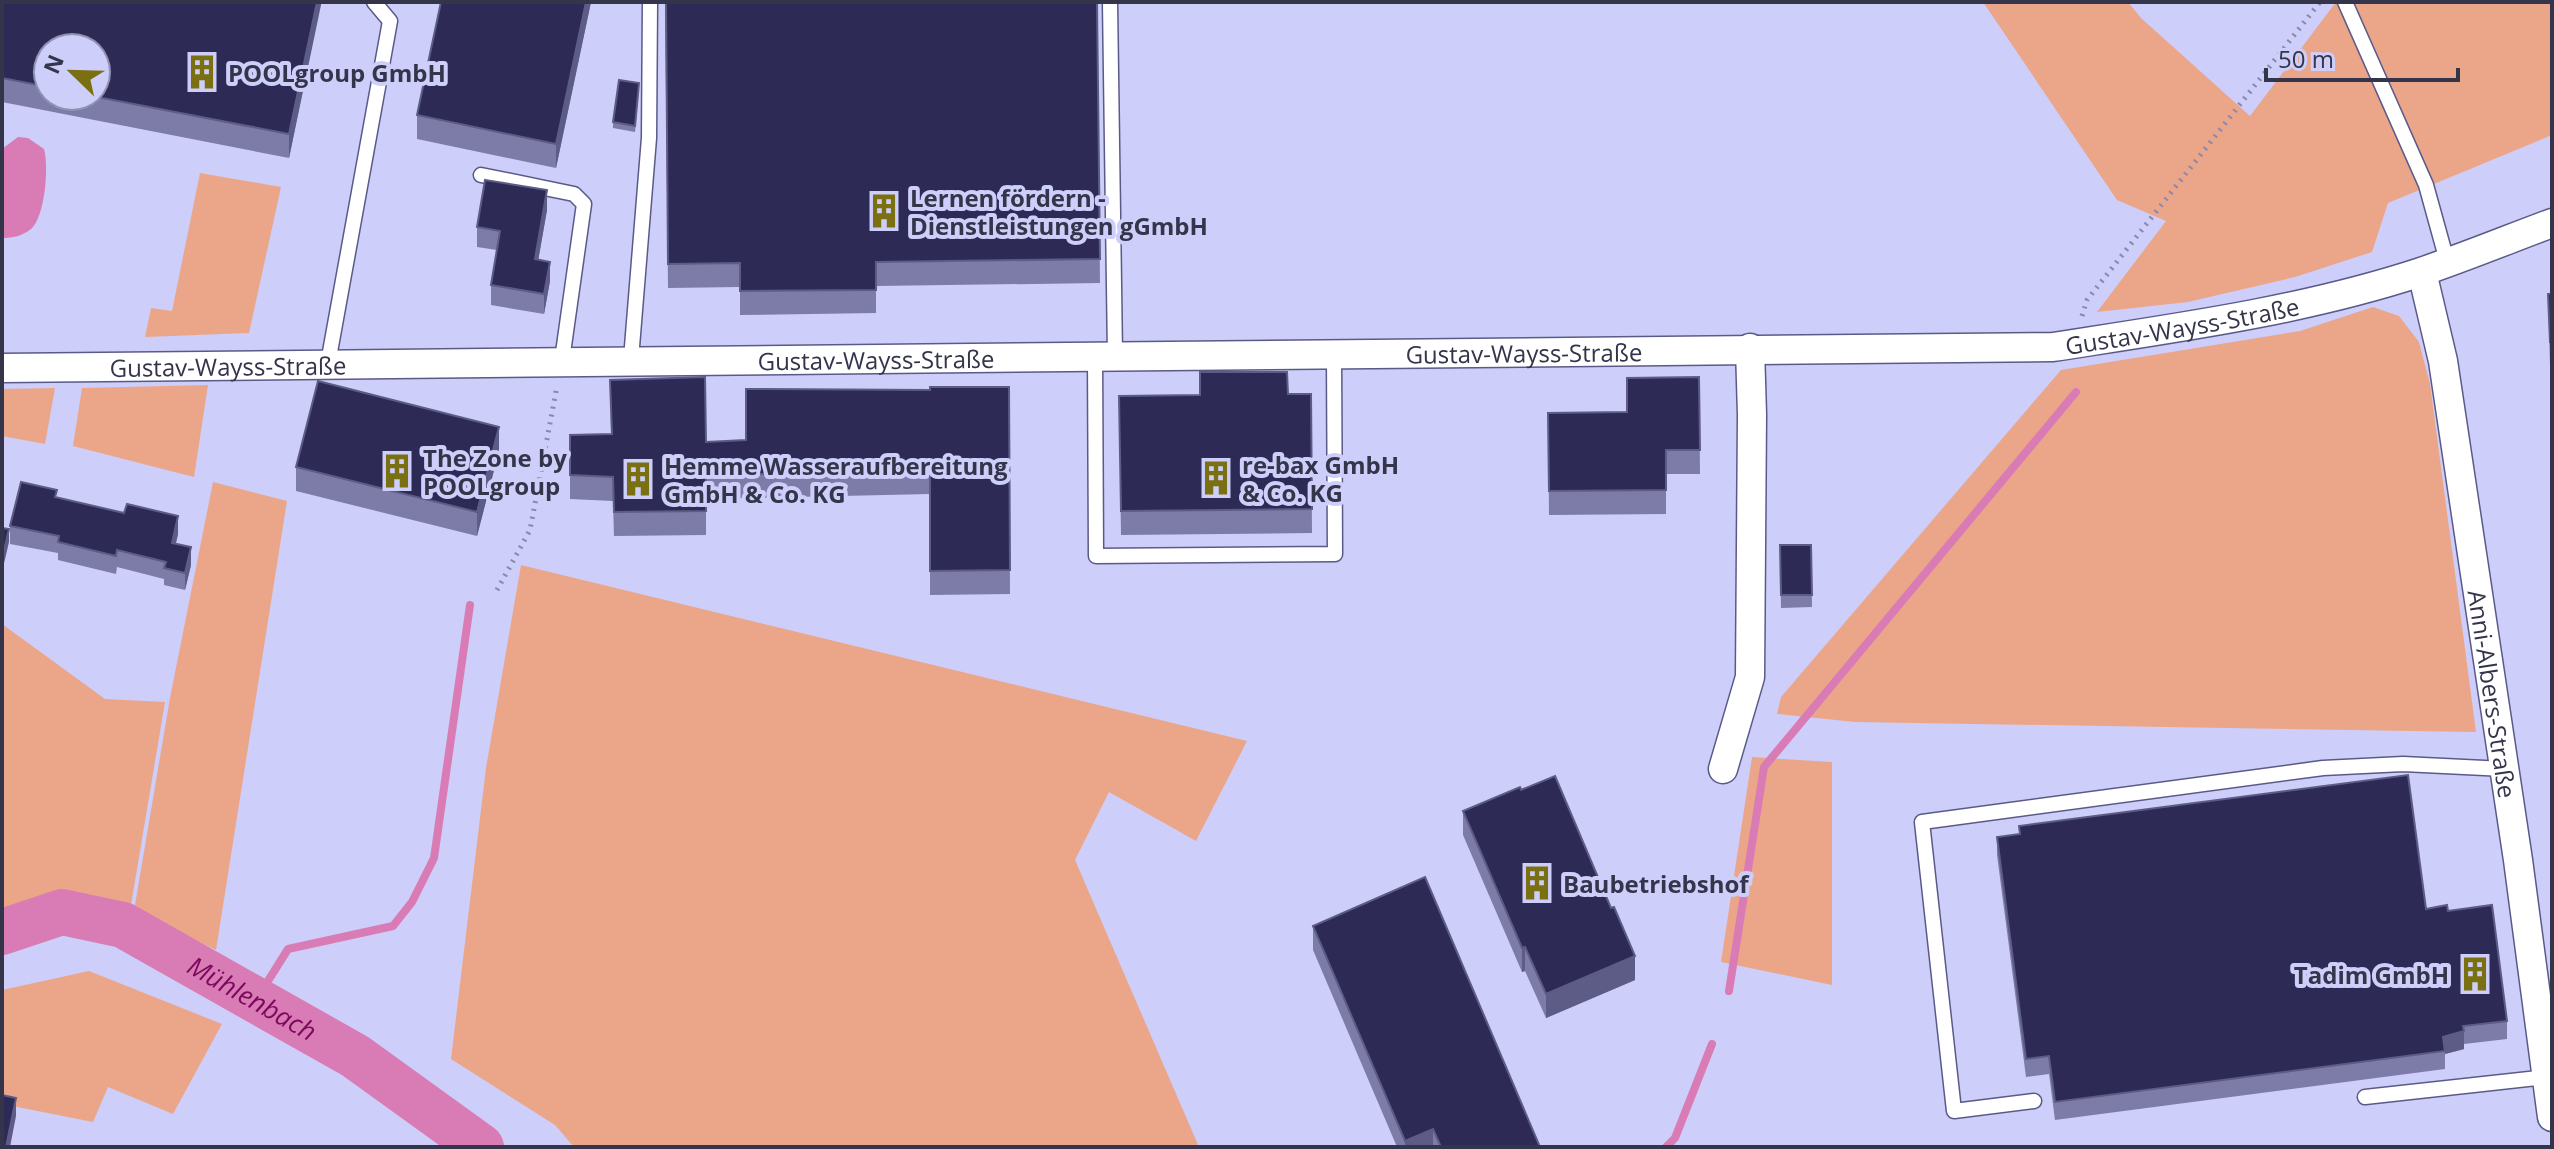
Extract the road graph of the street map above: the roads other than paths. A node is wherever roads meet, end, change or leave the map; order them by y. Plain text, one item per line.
1 (374, 2) edge
2 (650, 2) edge
3 (1110, 2) edge
4 (2345, 2) edge
5 (481, 175) dead end
6 (2552, 223) edge
7 (2435, 266) junction
8 (1750, 348) junction
9 (1334, 354) junction
10 (1105, 356) junction
11 (631, 359) junction
12 (562, 360) junction
13 (328, 363) junction
14 (2, 368) edge
15 (1723, 769) dead end
16 (2505, 769) junction
17 (2547, 1077) junction
18 (2365, 1097) dead end
19 (2034, 1101) dead end
20 (2552, 1117) edge

1 - 13 lane
2 - 11 lane
3 - 10 lane
4 - 7 lane
5 - 12 lane
6 - 7 street, Gustav-Wayss-Straße
7 - 8 street, Gustav-Wayss-Straße
7 - 16 street, Anni-Albers-Straße
8 - 9 street, Gustav-Wayss-Straße
8 - 15 street
9 - 10 street, Gustav-Wayss-Straße
9 - 10 lane
10 - 11 street, Gustav-Wayss-Straße
11 - 12 street, Gustav-Wayss-Straße
12 - 13 street, Gustav-Wayss-Straße
13 - 14 street, Gustav-Wayss-Straße
16 - 17 street, Anni-Albers-Straße
16 - 19 lane
17 - 18 lane
17 - 20 street, Anni-Albers-Straße

